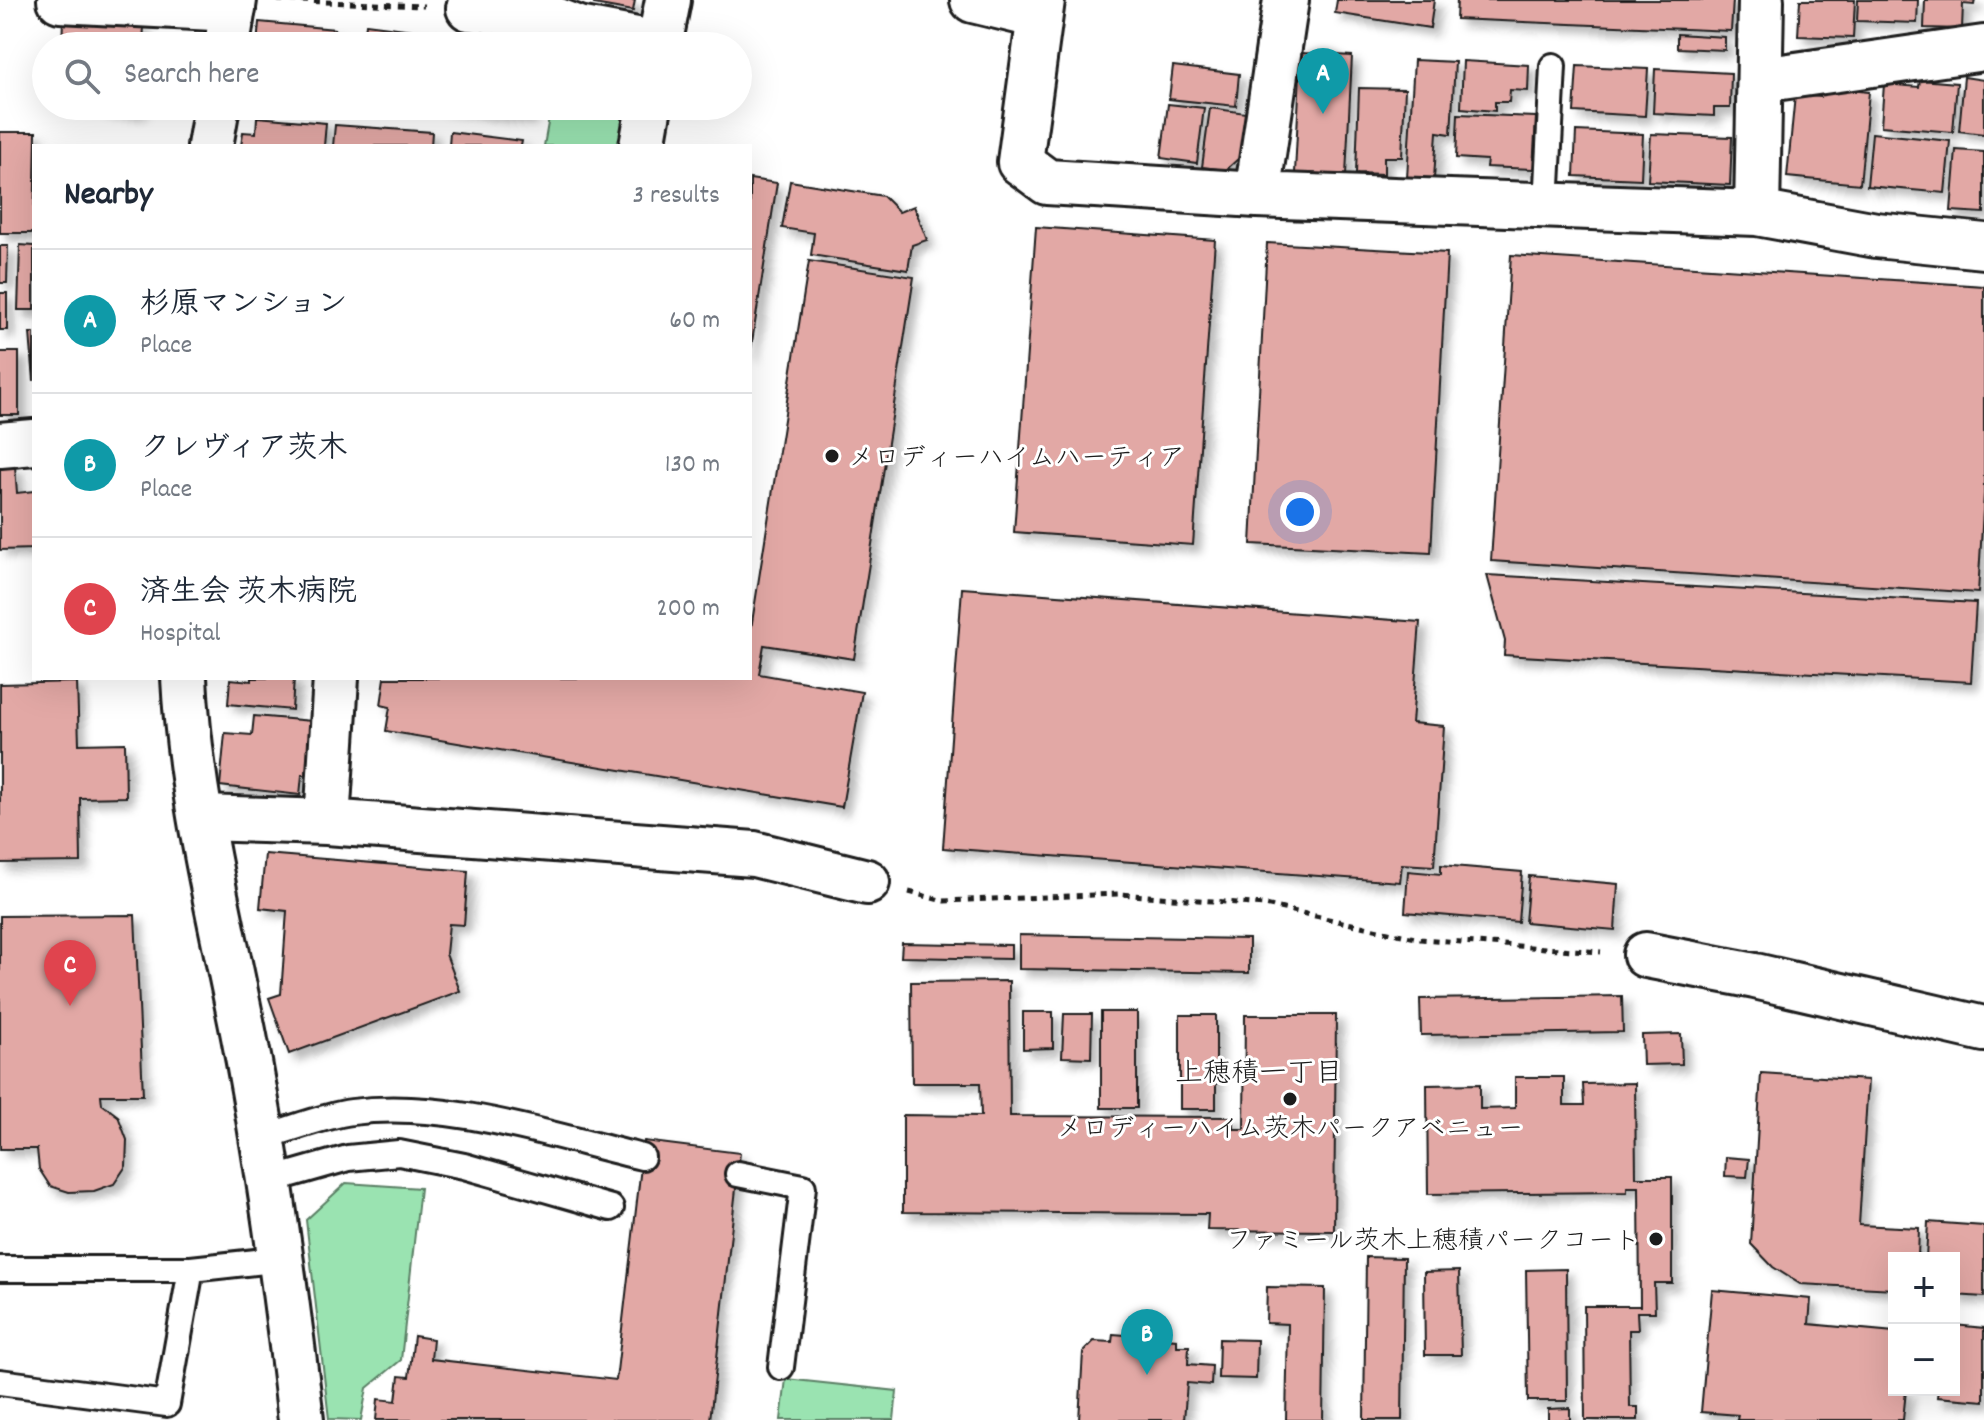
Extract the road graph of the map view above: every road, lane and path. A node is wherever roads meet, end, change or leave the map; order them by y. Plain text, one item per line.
1 (60, 0) edge
2 (668, 0) edge
3 (973, 0) edge
4 (1286, 0) edge
5 (1761, 0) edge
6 (469, 8) joint
7 (1041, 8) edge
8 (241, 14) edge
9 (594, 32) edge
10 (662, 32) edge
11 (1984, 48) edge
12 (1553, 66) dead end
13 (1761, 80) junction
14 (215, 120) edge
15 (647, 120) edge
16 (210, 144) edge
17 (642, 144) edge
18 (1257, 195) junction
19 (1546, 206) junction
20 (1757, 213) junction
21 (1984, 246) edge
22 (32, 442) edge
23 (0, 445) edge
24 (184, 680) edge
25 (336, 680) edge
26 (202, 818) junction
27 (327, 822) junction
28 (867, 882) joint
29 (1646, 955) joint
30 (1984, 1029) edge
31 (263, 1137) junction
32 (642, 1157) dead end
33 (738, 1174) dead end
34 (271, 1180) junction
35 (611, 1208) dead end
36 (283, 1259) junction
37 (0, 1269) edge
38 (191, 1269) junction
39 (781, 1367) dead end
40 (0, 1382) edge
41 (301, 1420) edge

1 - 8 street
2 - 10 street
3 - 7 street
4 - 18 street
5 - 13 street
6 - 8 path
6 - 9 street
7 - 18 street
11 - 13 street
12 - 19 lane
13 - 20 street
14 - 16 street
15 - 17 street
18 - 19 street
19 - 20 street
20 - 21 street
22 - 23 street
24 - 26 street
25 - 27 street
26 - 27 street
26 - 31 street
27 - 28 street
28 - 29 path
29 - 30 street
31 - 32 lane
31 - 34 street
33 - 39 lane
34 - 35 lane
34 - 36 street
36 - 38 lane
36 - 41 street
37 - 38 lane
38 - 40 lane

